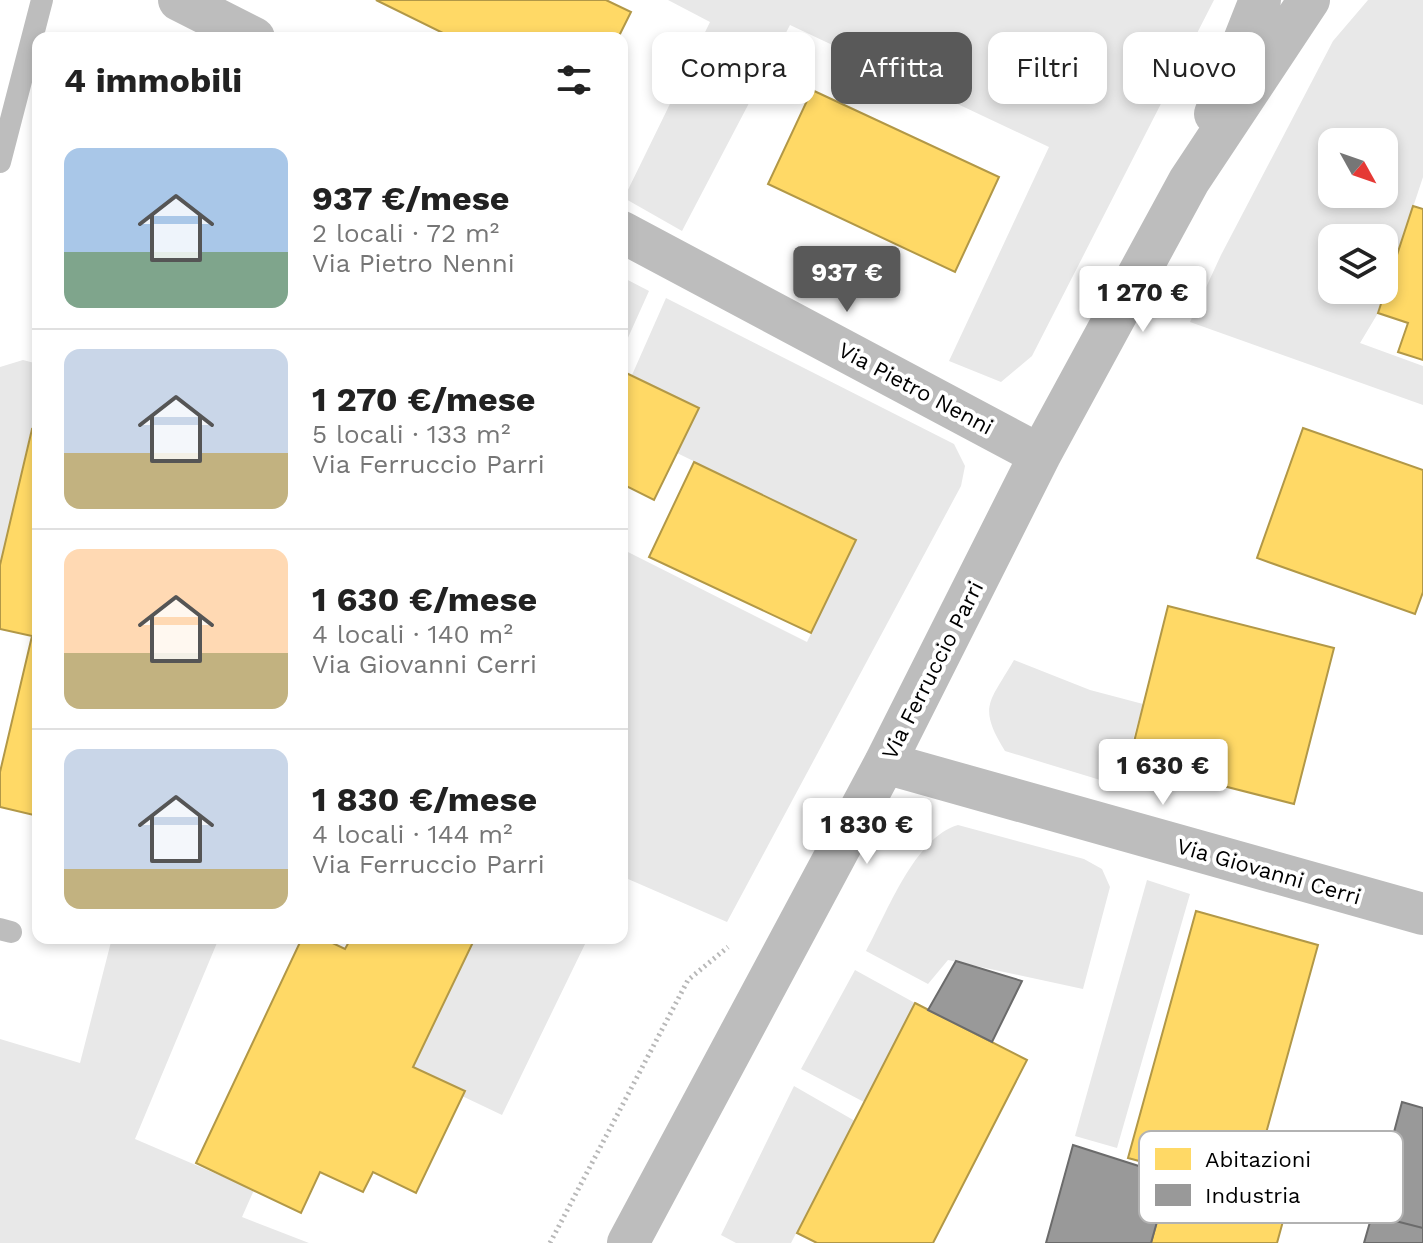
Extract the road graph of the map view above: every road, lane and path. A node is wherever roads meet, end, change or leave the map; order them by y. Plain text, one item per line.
1 (42, 0) edge
2 (179, 0) edge
3 (1260, 0) edge
4 (1309, 0) edge
5 (34, 32) edge
6 (242, 32) edge
7 (32, 39) edge
8 (0, 162) edge
9 (1189, 181) junction
10 (628, 235) edge
11 (1040, 455) junction
12 (885, 763) junction
13 (1423, 914) edge
14 (628, 1243) edge

1 - 5 lane
2 - 6 street
3 - 9 street, Via Ferruccio Parri
4 - 9 street, Via Ferruccio Parri
7 - 8 lane
9 - 11 street, Via Ferruccio Parri
10 - 11 street, Via Pietro Nenni
11 - 12 street, Via Ferruccio Parri
12 - 13 street, Via Giovanni Cerri
12 - 14 street, Via Ferruccio Parri

